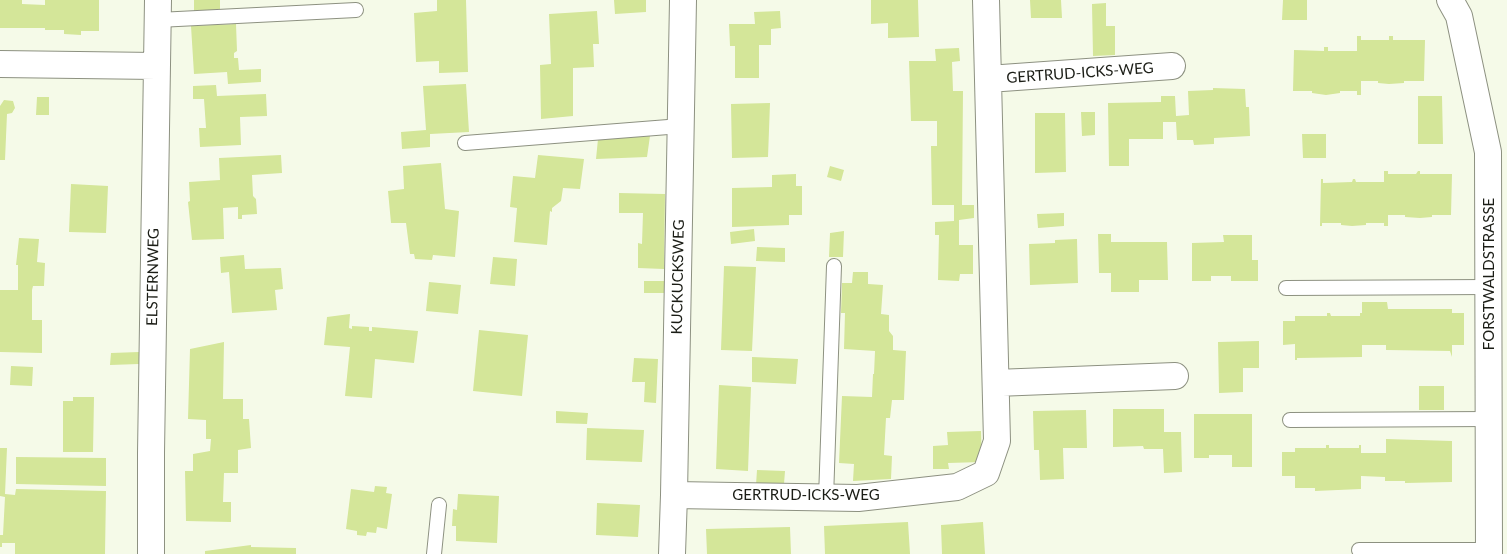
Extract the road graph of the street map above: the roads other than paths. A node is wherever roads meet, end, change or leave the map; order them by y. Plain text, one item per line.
1 (683, 0) edge
2 (986, 0) edge
3 (1450, 0) edge
4 (158, 10) edge
5 (356, 10) dead end
6 (0, 64) edge
7 (156, 66) junction
8 (1172, 66) dead end
9 (988, 79) junction
10 (681, 126) junction
11 (465, 143) dead end
12 (834, 266) dead end
13 (1489, 287) junction
14 (1286, 288) dead end
15 (1174, 376) dead end
16 (996, 383) junction
17 (1490, 419) junction
18 (1290, 420) dead end
19 (675, 495) junction
20 (826, 498) junction
21 (440, 505) dead end
22 (1498, 511) edge
23 (1359, 550) dead end
24 (1489, 552) edge
25 (152, 554) edge
26 (434, 554) edge
27 (672, 554) edge

1 - 10 street, KUCKUCKSWEG
2 - 9 street, GERTRUD-ICKS-WEG
3 - 13 street, FORSTWALDSTRASSE
4 - 5 lane
4 - 7 street, ELSTERNWEG
6 - 7 street
7 - 25 street, ELSTERNWEG
8 - 9 street, GERTRUD-ICKS-WEG
9 - 16 street, GERTRUD-ICKS-WEG
10 - 11 lane
10 - 19 street, KUCKUCKSWEG
12 - 20 lane
13 - 14 lane
13 - 17 street, FORSTWALDSTRASSE
15 - 16 street
16 - 20 street, GERTRUD-ICKS-WEG
17 - 18 lane
17 - 22 street, FORSTWALDSTRASSE
19 - 20 street, GERTRUD-ICKS-WEG
19 - 27 street, KUCKUCKSWEG
21 - 26 lane
22 - 24 street, FORSTWALDSTRASSE
23 - 24 lane

